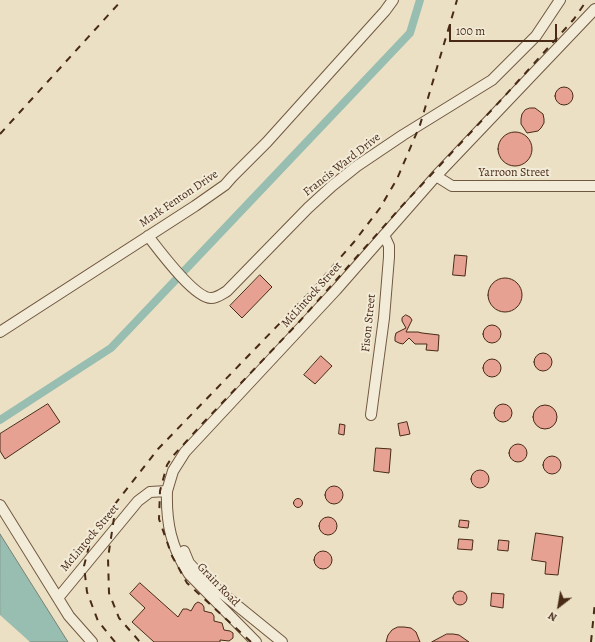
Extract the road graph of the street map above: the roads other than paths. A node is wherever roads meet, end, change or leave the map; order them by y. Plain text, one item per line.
1 (393, 0) edge
2 (560, 0) edge
3 (595, 9) edge
4 (436, 176) junction
5 (595, 186) edge
6 (384, 235) junction
7 (148, 236) junction
8 (0, 332) edge
9 (371, 415) dead end
10 (167, 491) junction
11 (0, 506) edge
12 (166, 506) junction
13 (58, 598) junction
14 (92, 642) edge
15 (256, 642) edge
16 (282, 642) edge

1 - 7 street, Mark Fenton Drive
2 - 7 street, Francis Ward Drive
3 - 4 street, McLintock Street
4 - 5 street, Yarroon Street
4 - 6 street, McLintock Street
6 - 9 street, Fison Street
6 - 10 street, McLintock Street
7 - 8 street, Mark Fenton Drive
10 - 12 street, Grain Road
10 - 13 street, McLintock Street
11 - 13 street
12 - 15 street, Grain Road
12 - 16 street
13 - 14 street

